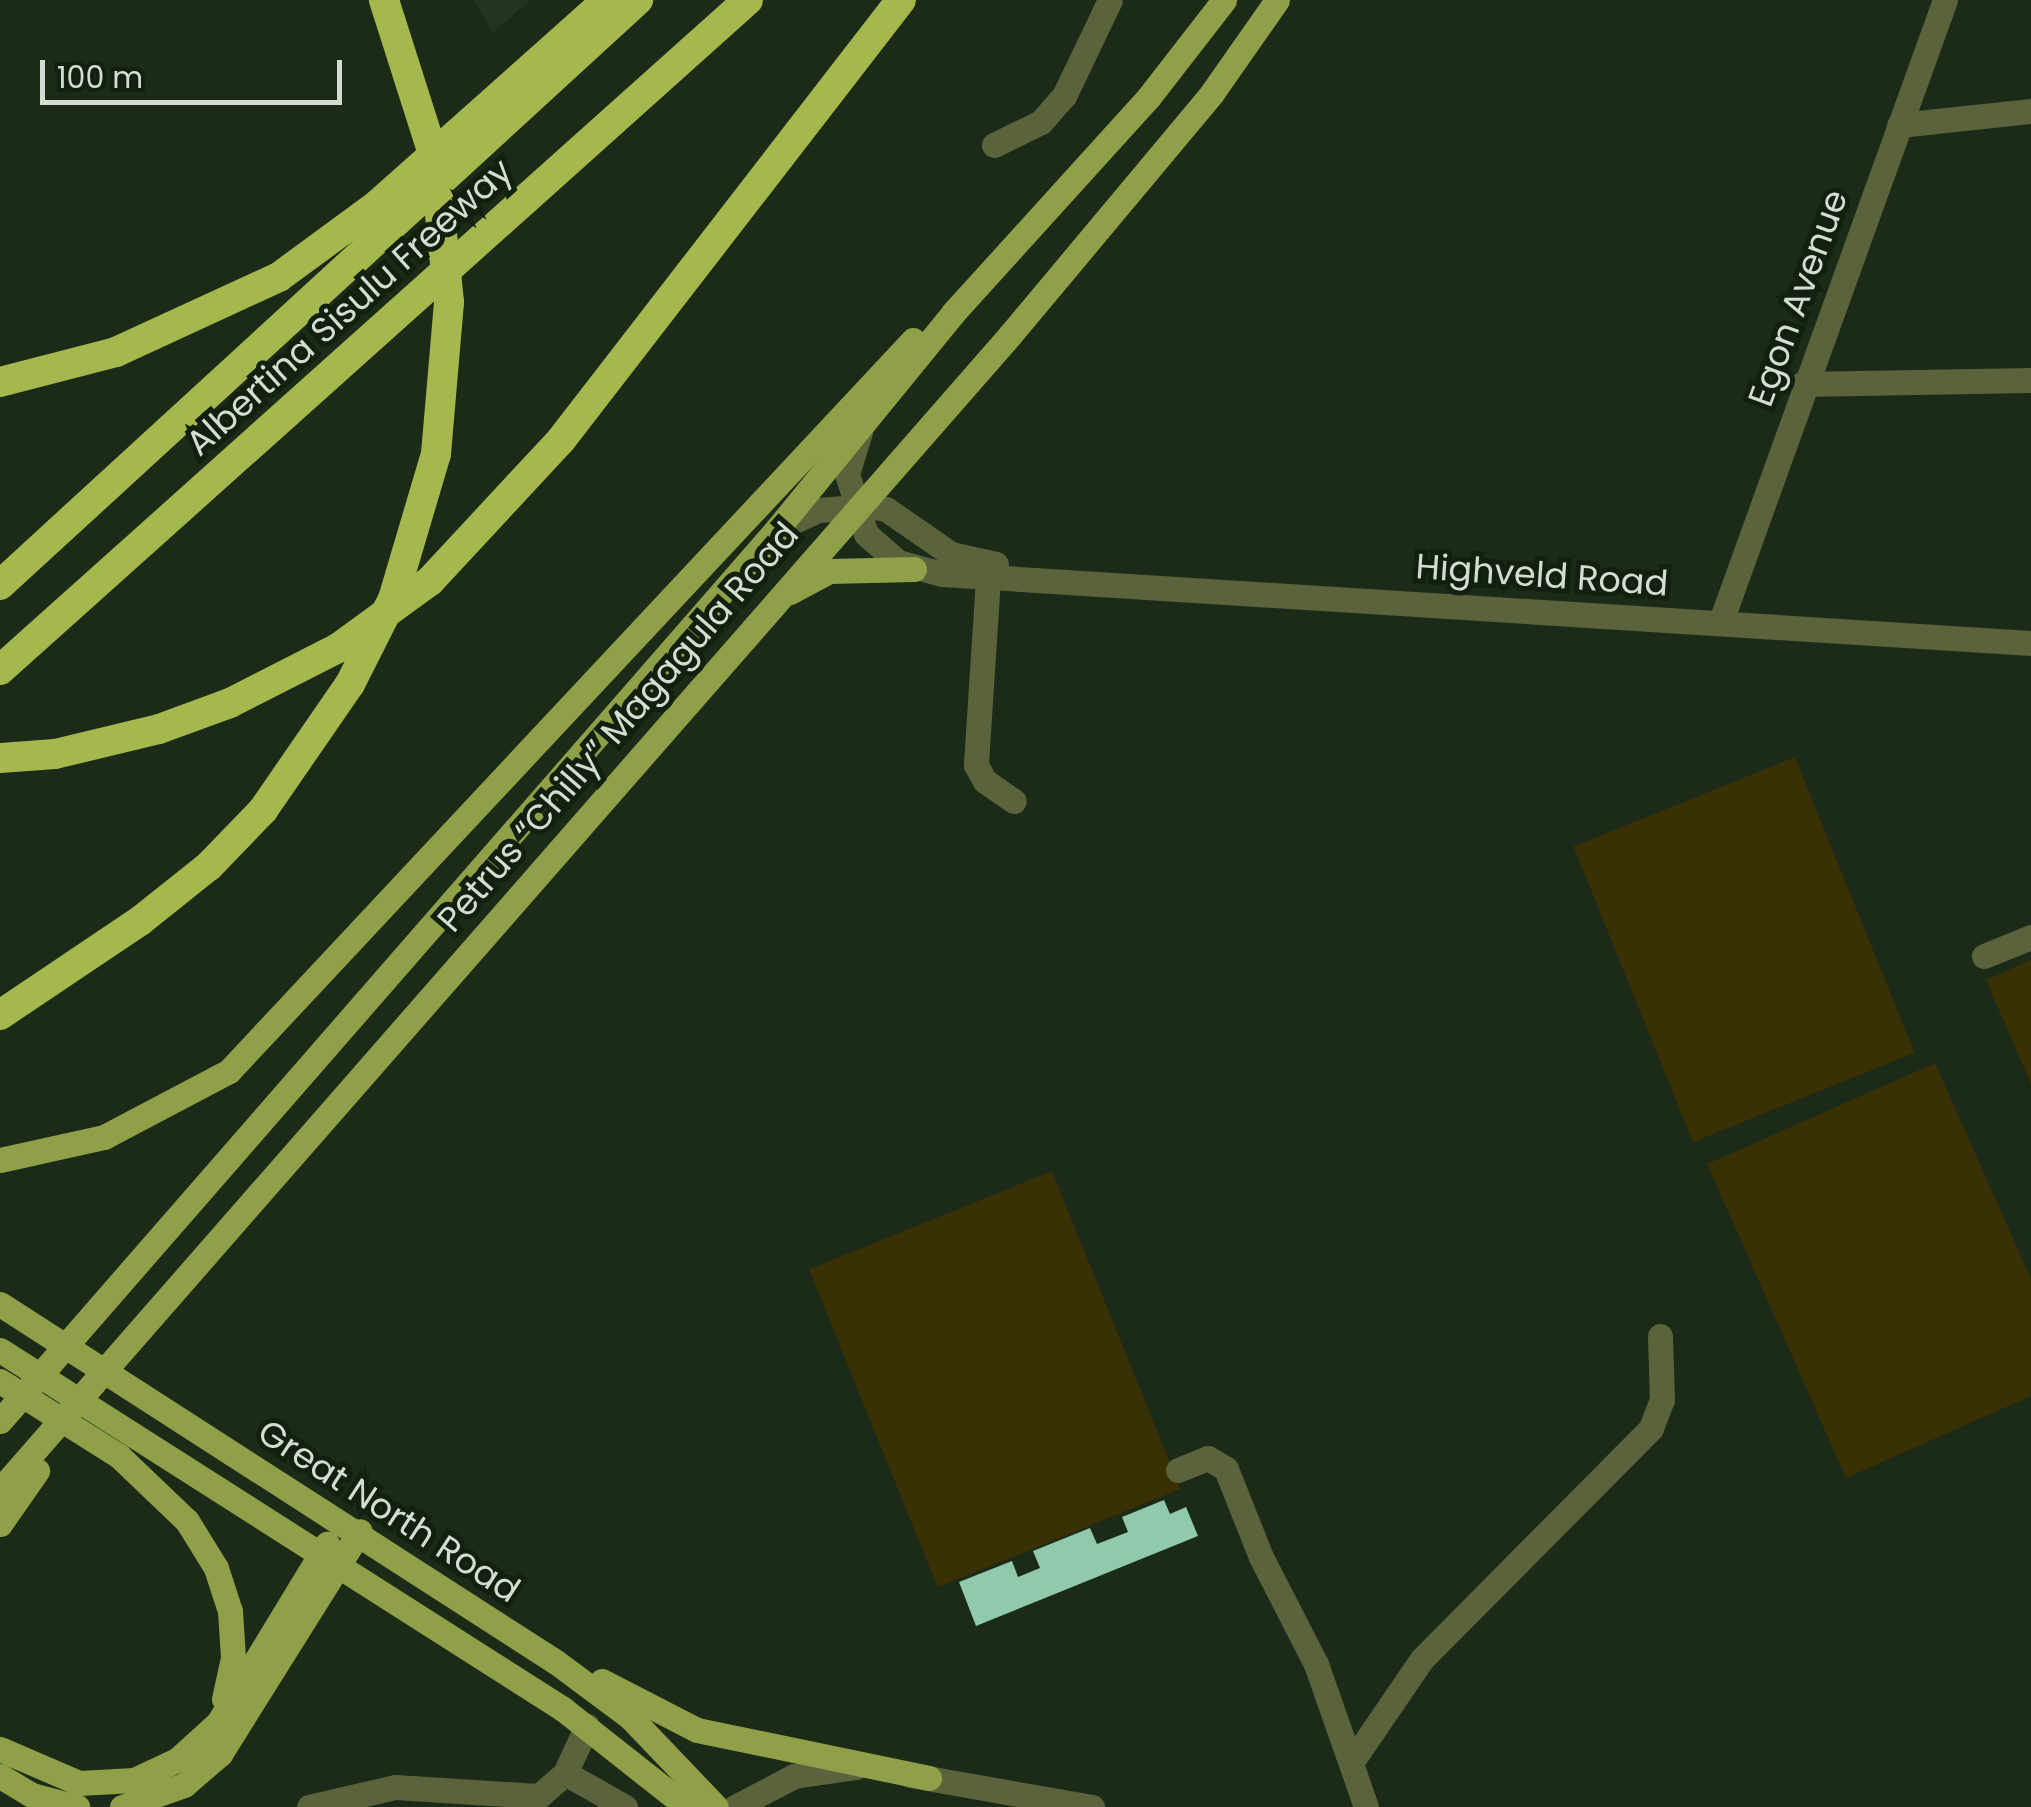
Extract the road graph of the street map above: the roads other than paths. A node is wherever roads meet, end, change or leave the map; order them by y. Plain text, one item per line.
1 (607, 0) edge
2 (638, 0) edge
3 (748, 0) edge
4 (901, 0) edge
5 (1110, 0) edge
6 (1224, 0) edge
7 (1277, 0) edge
8 (1945, 0) edge
9 (386, 4) edge
10 (2031, 111) edge
11 (1899, 125) junction
12 (994, 145) dead end
13 (953, 313) junction
14 (2031, 380) edge
15 (0, 382) edge
16 (1802, 384) junction
17 (866, 419) junction
18 (854, 508) junction
19 (777, 529) junction
20 (914, 569) junction
21 (988, 578) junction
22 (1048, 578) junction
23 (0, 585) edge
24 (768, 606) junction
25 (1720, 622) junction
26 (2031, 643) edge
27 (0, 670) edge
28 (0, 758) edge
29 (1014, 800) dead end
30 (2031, 937) edge
31 (1984, 956) dead end
32 (0, 1015) edge
33 (0, 1160) edge
34 (9, 1310) edge
35 (1660, 1336) dead end
36 (0, 1350) edge
37 (126, 1350) junction
38 (0, 1381) edge
39 (0, 1421) edge
40 (128, 1447) junction
41 (1178, 1470) dead end
42 (0, 1490) edge
43 (0, 1524) edge
44 (350, 1526) junction
45 (331, 1561) junction
46 (556, 1662) junction
47 (218, 1722) junction
48 (587, 1726) junction
49 (0, 1735) edge
50 (0, 1748) edge
51 (1353, 1760) junction
52 (47, 1773) junction
53 (565, 1774) junction
54 (0, 1776) edge
55 (929, 1778) junction
56 (77, 1807) edge
57 (122, 1807) edge
58 (309, 1807) edge
59 (626, 1807) edge
60 (686, 1807) edge
61 (716, 1807) edge
62 (734, 1807) edge
63 (1092, 1807) edge
64 (1366, 1807) edge

1 - 15 highway
2 - 23 highway, Albertina Sisulu Freeway
3 - 27 highway, Albertina Sisulu Freeway
4 - 28 highway
5 - 12 street
6 - 13 main road, Petrus “Chilly” Magagula Road
7 - 18 main road, Petrus “Chilly” Magagula Road
8 - 11 street, Egon Avenue
9 - 32 highway
10 - 11 street
11 - 16 street, Egon Avenue
13 - 17 main road, Petrus “Chilly” Magagula Road
13 - 33 main road
14 - 16 street
16 - 25 street, Egon Avenue
17 - 18 street, Highveld Road
17 - 19 main road, Petrus “Chilly” Magagula Road
18 - 19 street, Highveld Road
18 - 20 street, Highveld Road
18 - 22 street, Highveld Road
18 - 24 main road, Petrus “Chilly” Magagula Road
19 - 39 main road, Petrus “Chilly” Magagula Road
20 - 21 street, Highveld Road
20 - 24 main road
21 - 22 street, Highveld Road
21 - 29 street
22 - 25 street, Highveld Road
24 - 37 main road, Petrus “Chilly” Magagula Road
25 - 26 street, Highveld Road
30 - 31 street
34 - 44 main road, Great North Road
35 - 51 street
36 - 40 main road, Great North Road
37 - 42 main road, Petrus “Chilly” Magagula Road
37 - 43 main road
38 - 40 main road
40 - 45 main road, Great North Road
40 - 47 main road
41 - 51 street
44 - 45 main road
44 - 46 main road, Great North Road
45 - 47 main road
45 - 48 main road, Great North Road
45 - 57 main road
46 - 55 main road
46 - 61 main road, Great North Road
47 - 52 main road
48 - 53 street
48 - 60 main road, Great North Road
49 - 52 main road
50 - 52 main road
51 - 64 street
53 - 58 street
53 - 59 street
54 - 56 main road
55 - 62 street
55 - 63 street

